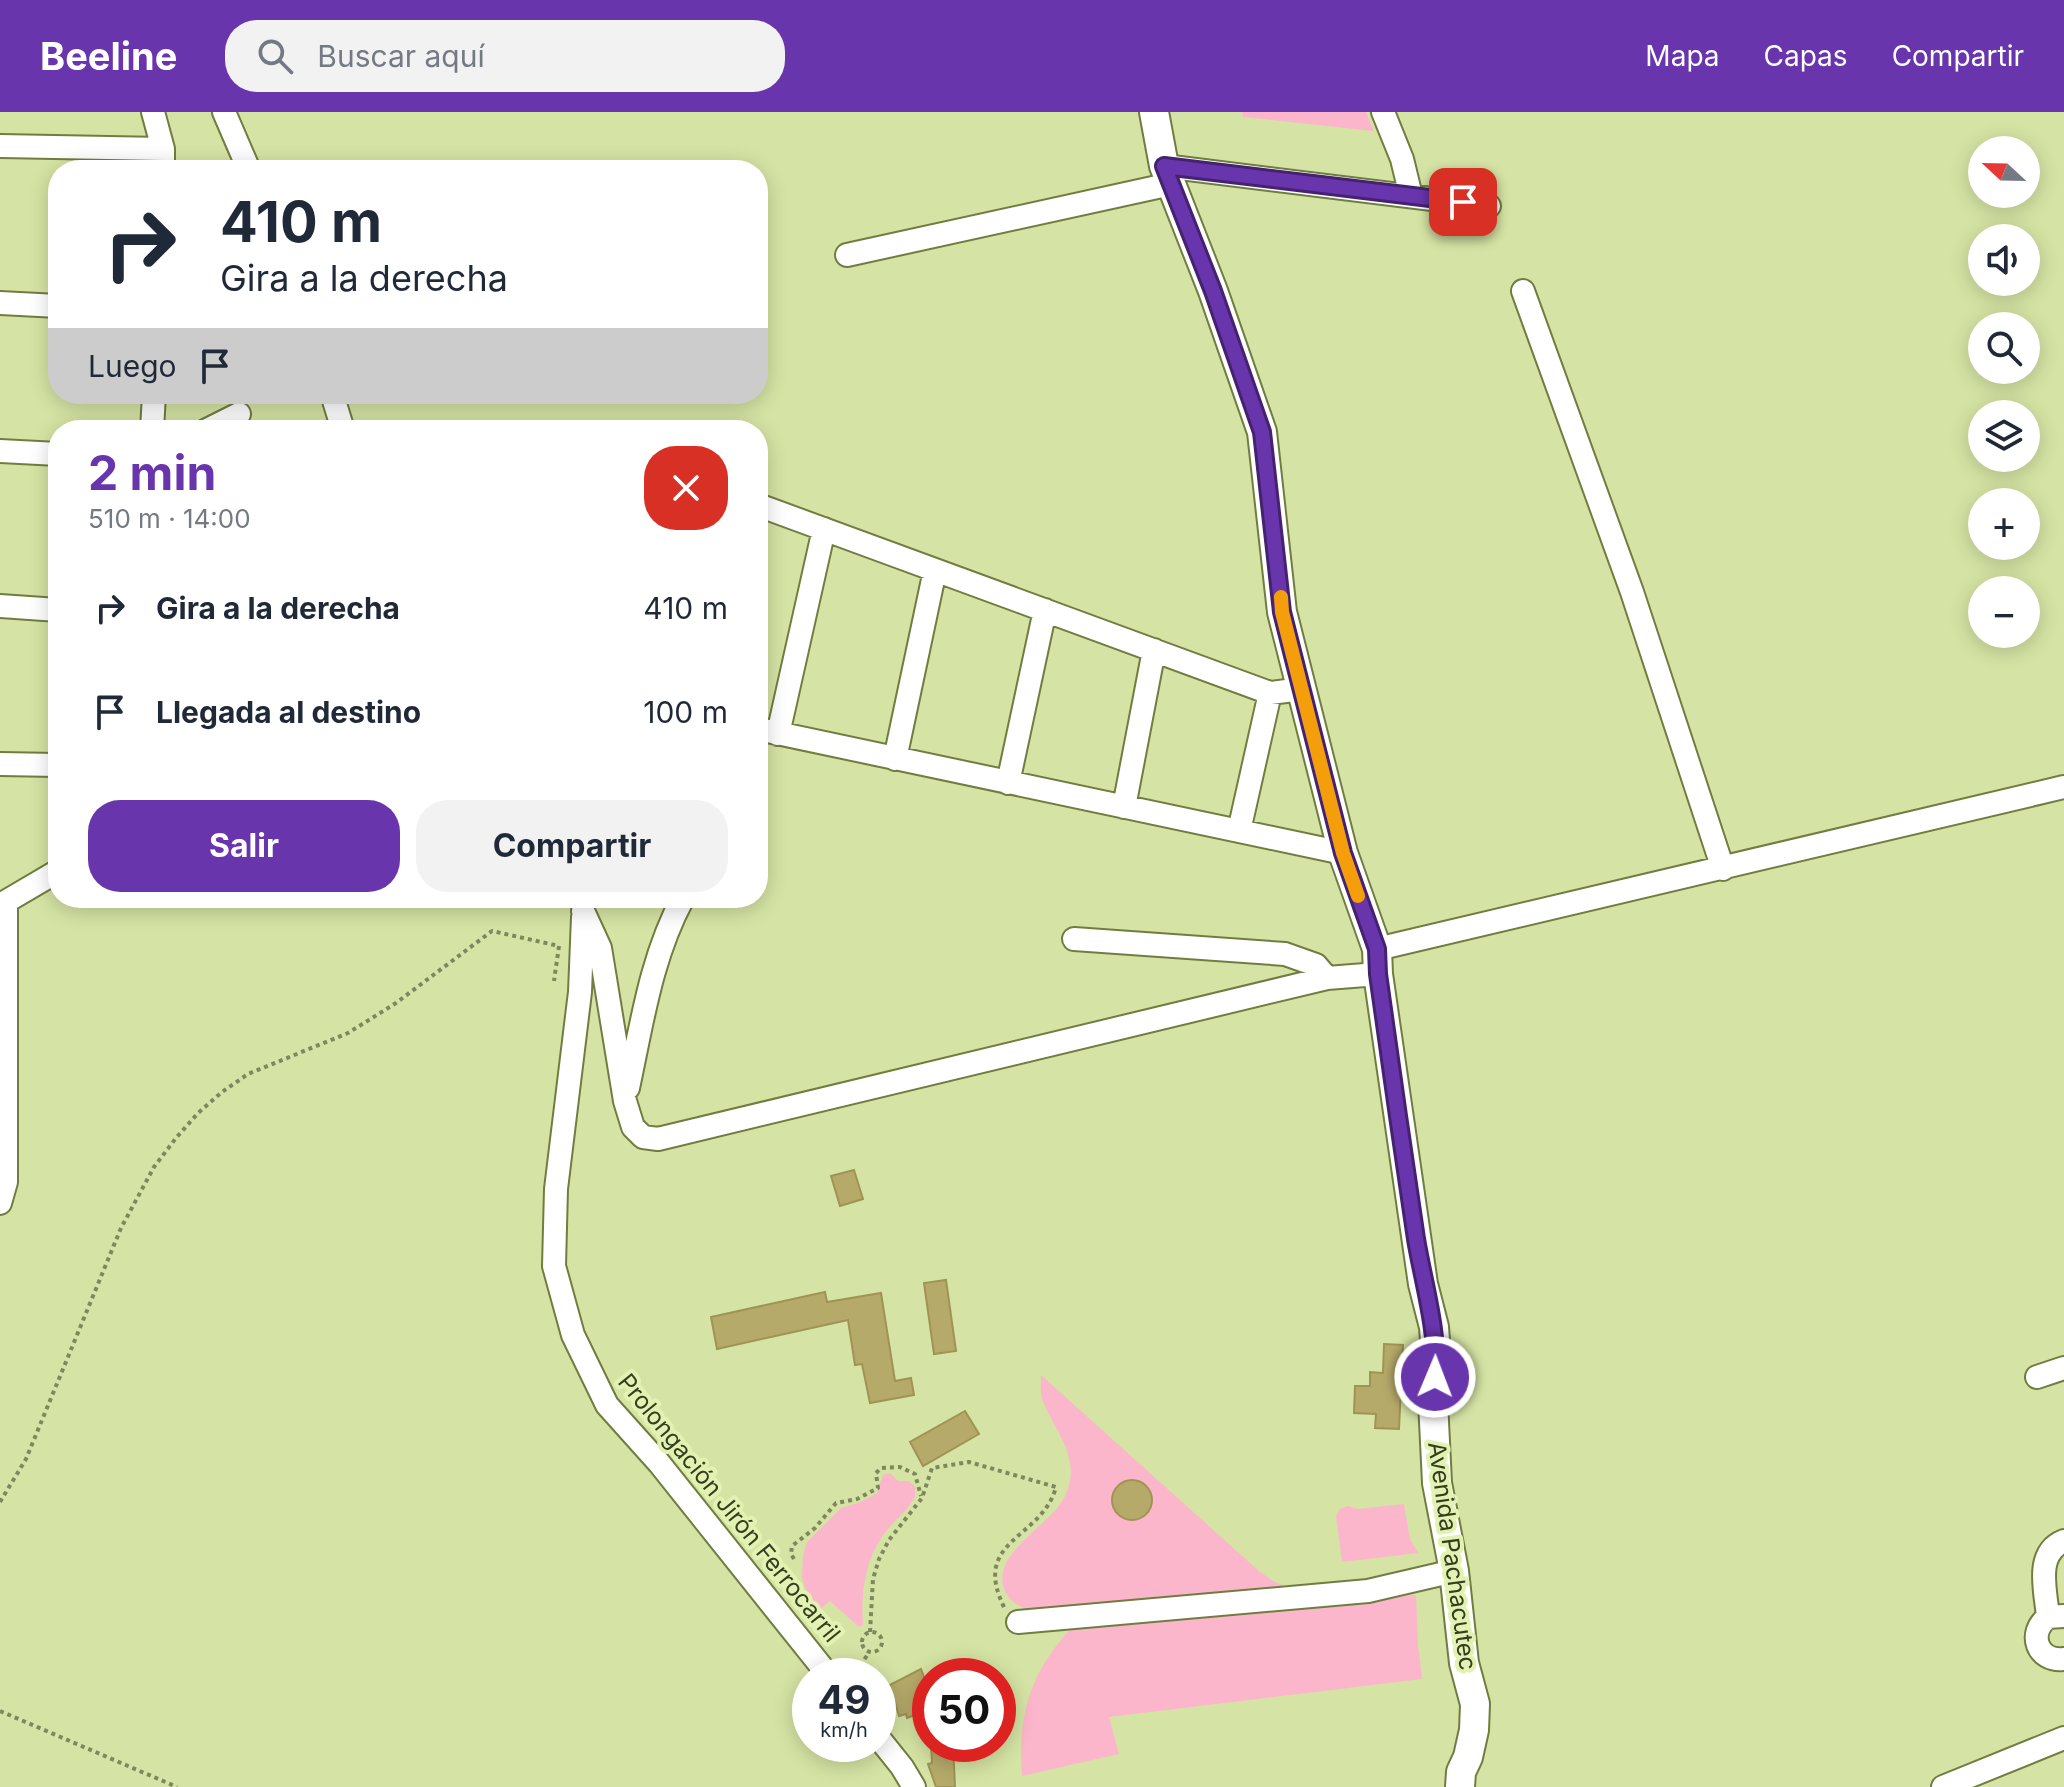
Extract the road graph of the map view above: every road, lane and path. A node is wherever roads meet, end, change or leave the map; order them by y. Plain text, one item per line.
1 (153, 112) edge
2 (224, 112) edge
3 (1154, 112) edge
4 (1383, 112) edge
5 (0, 146) edge
6 (163, 160) edge
7 (245, 160) edge
8 (1168, 175) junction
9 (1411, 196) junction
10 (1489, 206) dead end
11 (847, 255) dead end
12 (1523, 291) dead end
13 (0, 303) edge
14 (48, 305) edge
15 (239, 414) dead end
16 (227, 420) edge
17 (0, 451) edge
18 (48, 453) edge
19 (768, 509) edge
20 (824, 529) junction
21 (935, 570) junction
22 (0, 606) edge
23 (48, 609) edge
24 (1045, 610) junction
25 (1154, 650) junction
26 (1302, 689) junction
27 (1270, 693) junction
28 (768, 732) edge
29 (895, 759) junction
30 (0, 764) edge
31 (48, 765) edge
32 (1008, 783) junction
33 (2064, 787) edge
34 (1124, 807) junction
35 (1239, 831) junction
36 (1343, 853) junction
37 (1723, 869) junction
38 (48, 877) edge
39 (3, 904) edge
40 (582, 908) edge
41 (584, 908) edge
42 (678, 908) edge
43 (1074, 939) dead end
44 (1378, 962) junction
45 (1327, 978) junction
46 (554, 981) dead end
47 (625, 1101) junction
48 (0, 1203) edge
49 (2064, 1368) edge
50 (2037, 1377) dead end
51 (922, 1498) junction
52 (0, 1502) edge
53 (2064, 1541) edge
54 (794, 1559) dead end
55 (1454, 1571) junction
56 (2056, 1617) edge
57 (1018, 1622) joint
58 (870, 1632) junction
59 (869, 1653) junction
60 (815, 1658) edge
61 (865, 1658) edge
62 (2064, 1659) edge
63 (0, 1711) edge
64 (2064, 1738) edge
65 (896, 1760) edge
66 (177, 1787) edge
67 (914, 1787) edge
68 (1460, 1787) edge
69 (1943, 1787) edge

1 - 6 street
2 - 7 street
3 - 8 main road, Avenida Pachacutec
4 - 9 street
5 - 6 street
8 - 9 street
8 - 11 street
8 - 26 main road, Avenida Pachacutec
9 - 10 street
12 - 37 street
13 - 14 street
15 - 16 street
17 - 18 street
19 - 20 street
20 - 21 street
20 - 28 street
21 - 24 street
21 - 29 street
22 - 23 street
24 - 25 street
24 - 32 street
25 - 27 street
25 - 34 street
26 - 27 street
26 - 36 main road, Avenida Pachacutec
27 - 35 street
28 - 29 street
29 - 32 street
30 - 31 street
32 - 34 street
33 - 37 street
34 - 35 street
35 - 36 street
36 - 44 main road, Avenida Pachacutec
37 - 44 street
38 - 39 street
39 - 48 street
40 - 60 street, Prolongación Jirón Ferrocarril
41 - 47 street
42 - 47 street
43 - 45 street
44 - 45 street
44 - 55 main road, Avenida Pachacutec
45 - 47 street
46 - 52 path
49 - 50 street
51 - 54 path
51 - 57 path
51 - 58 path
53 - 56 street
55 - 57 street
55 - 68 main road, Avenida Pachacutec
56 - 62 street
58 - 59 path
58 - 59 path
59 - 61 path
63 - 66 path
64 - 69 street
65 - 67 street

